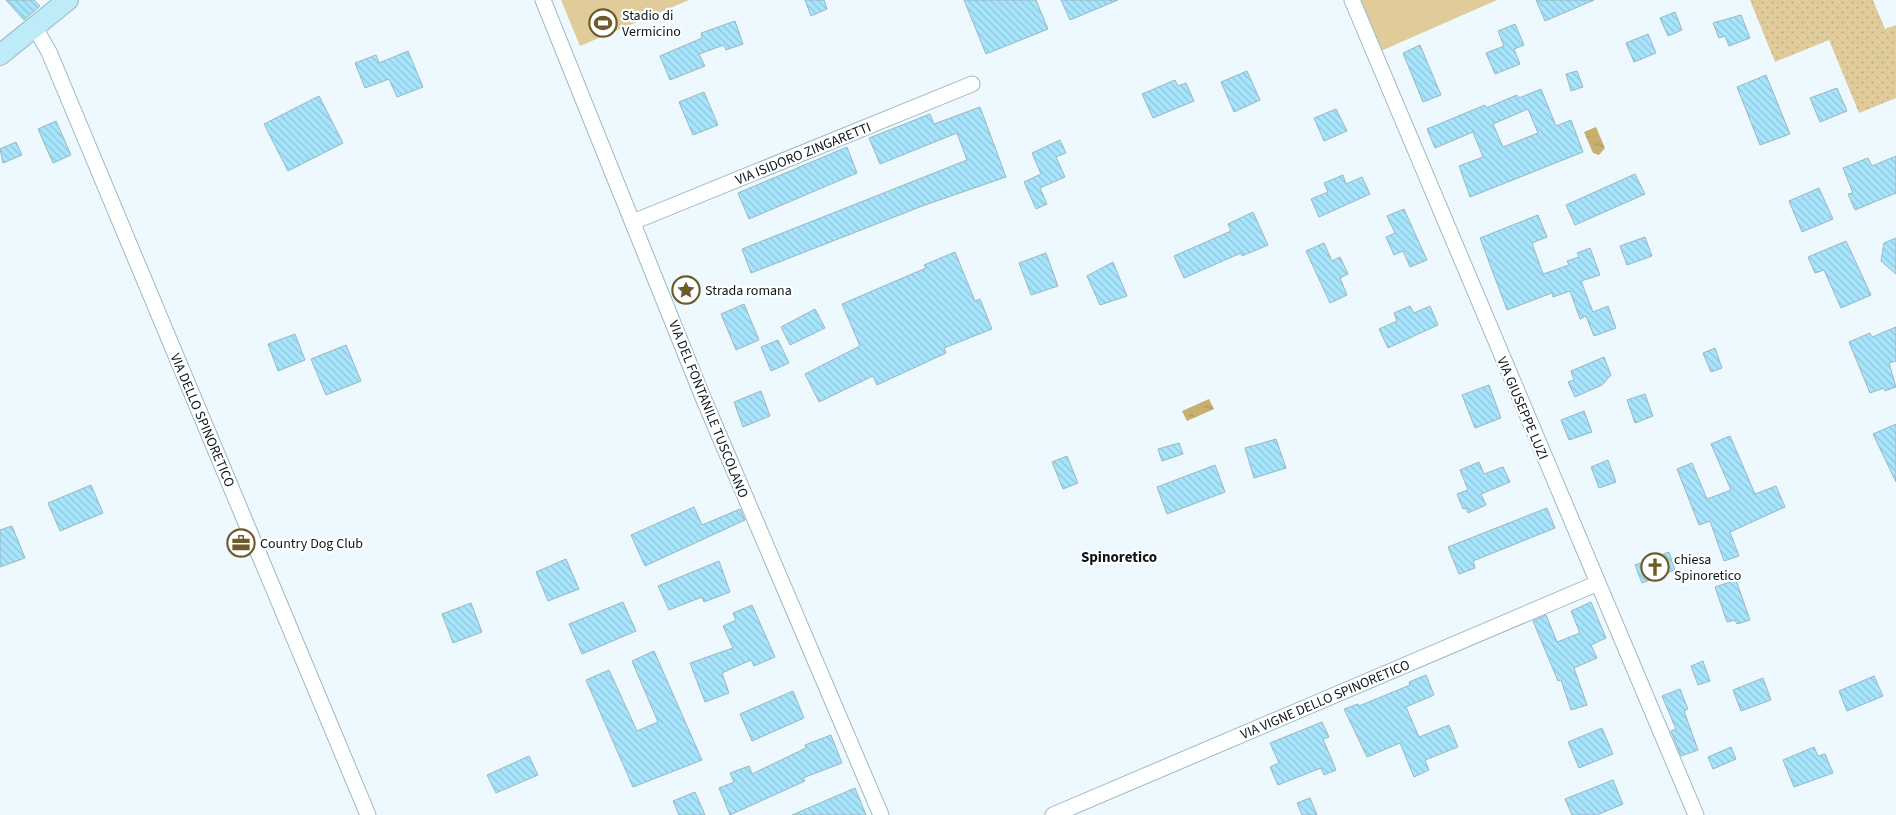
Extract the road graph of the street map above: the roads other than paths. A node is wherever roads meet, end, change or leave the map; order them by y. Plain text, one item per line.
1 (68, 0) edge
2 (543, 0) edge
3 (1352, 0) edge
4 (34, 26) junction
5 (0, 55) edge
6 (972, 84) dead end
7 (633, 222) junction
8 (1598, 582) junction
9 (368, 815) edge
10 (881, 815) edge
11 (1053, 815) edge
12 (1696, 815) edge

1 - 4 main road
2 - 7 street, VIA DEL FONTANILE TUSCOLANO
3 - 8 street, VIA GIUSEPPE LUZI
4 - 5 main road
4 - 9 street, VIA DELLO SPINORETICO
6 - 7 street, VIA ISIDORO ZINGARETTI
7 - 10 street, VIA DEL FONTANILE TUSCOLANO
8 - 11 street, VIA VIGNE DELLO SPINORETICO
8 - 12 street, VIA GIUSEPPE LUZI

